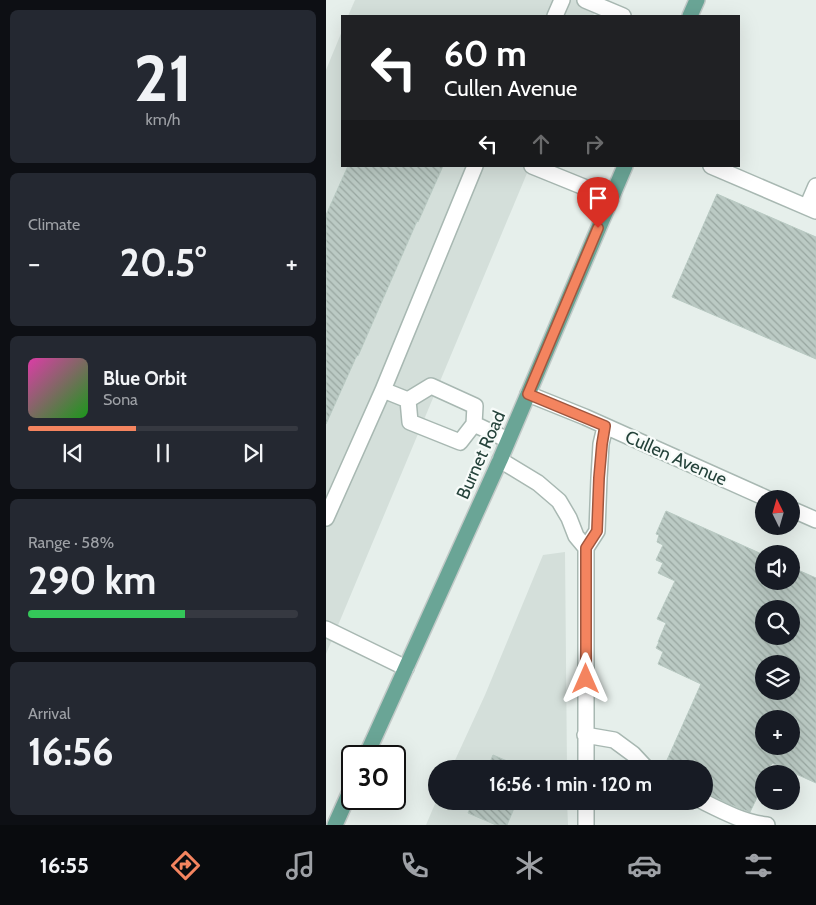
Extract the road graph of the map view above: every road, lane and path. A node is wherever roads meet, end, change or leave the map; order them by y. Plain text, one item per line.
1 (562, 0) edge
2 (585, 0) edge
3 (697, 0) edge
4 (555, 15) edge
5 (621, 15) edge
6 (690, 15) edge
7 (475, 167) edge
8 (534, 167) edge
9 (625, 167) edge
10 (713, 167) edge
11 (816, 186) edge
12 (612, 198) junction
13 (812, 209) edge
14 (383, 390) junction
15 (528, 394) junction
16 (408, 400) junction
17 (474, 424) junction
18 (605, 426) junction
19 (508, 440) junction
20 (500, 460) junction
21 (755, 493) edge
22 (800, 513) edge
23 (326, 518) edge
24 (816, 520) edge
25 (586, 548) junction
26 (326, 629) edge
27 (406, 668) junction
28 (585, 735) junction
29 (371, 745) edge
30 (586, 760) edge
31 (638, 760) edge
32 (713, 806) edge
33 (342, 810) edge
34 (586, 810) edge
35 (335, 825) edge
36 (586, 825) edge
37 (767, 825) edge

1 - 4 street
2 - 5 street
3 - 6 main road
7 - 14 street
8 - 12 street
9 - 12 main road, Burnet Road
10 - 13 street
11 - 13 street
12 - 15 main road, Burnet Road
14 - 16 street
14 - 23 street
15 - 18 street, Cullen Avenue
15 - 19 main road, Burnet Road
16 - 17 street
16 - 17 street
17 - 19 street
18 - 21 street, Cullen Avenue
18 - 25 street
19 - 20 main road, Burnet Road
20 - 25 street
20 - 27 main road, Burnet Road
22 - 24 street
25 - 28 street
26 - 27 street
27 - 29 main road, Burnet Road
28 - 30 street
28 - 31 street
32 - 37 street
33 - 35 main road
34 - 36 street

